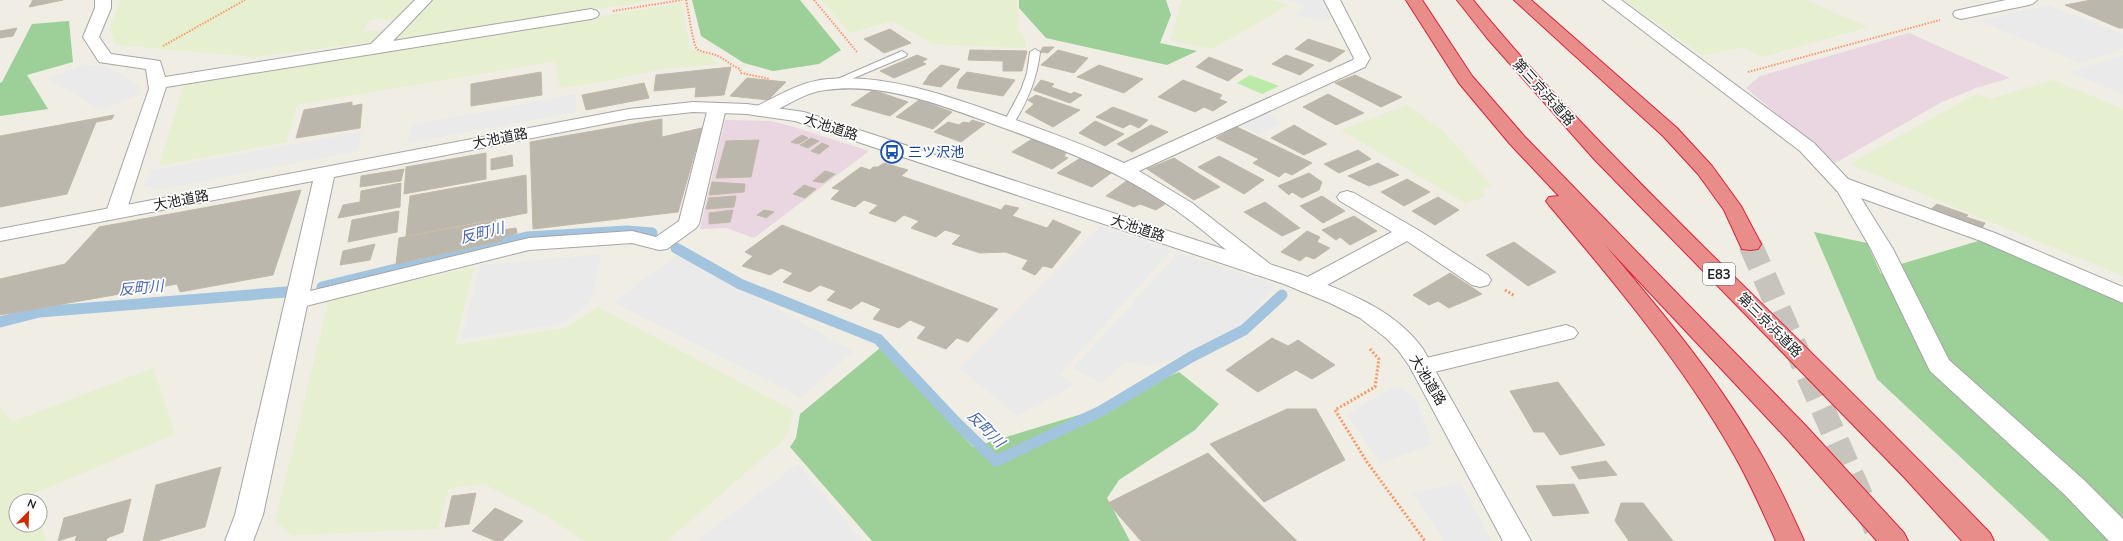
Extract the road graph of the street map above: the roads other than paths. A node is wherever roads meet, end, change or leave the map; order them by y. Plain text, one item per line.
1 (103, 0) edge
2 (424, 0) edge
3 (1332, 0) edge
4 (1414, 0) edge
5 (1465, 0) edge
6 (1522, 0) edge
7 (1611, 0) edge
8 (2029, 0) edge
9 (591, 14) road end
10 (1960, 14) road end
11 (1426, 20) junction
12 (376, 48) junction
13 (1034, 52) dead end
14 (902, 54) dead end
15 (157, 84) junction
16 (831, 84) junction
17 (717, 108) junction
18 (762, 111) junction
19 (1008, 124) junction
20 (1124, 171) junction
21 (325, 172) junction
22 (1840, 183) junction
23 (1346, 196) dead end
24 (116, 212) junction
25 (1407, 232) junction
26 (0, 235) edge
27 (1750, 244) tunnel mouth
28 (1262, 269) junction
29 (1480, 280) dead end
30 (1308, 286) junction
31 (2123, 296) edge
32 (298, 300) junction
33 (1566, 333) dead end
34 (1422, 367) junction
35 (2123, 537) edge
36 (239, 541) edge
37 (1517, 541) edge
38 (1790, 541) edge
39 (1894, 541) edge
40 (1980, 541) edge

1 - 15 street
2 - 12 street
3 - 20 street
4 - 11 highway
5 - 40 highway, 第三京浜道路 / E83
6 - 27 highway
7 - 22 street
8 - 10 street
9 - 12 street
11 - 38 highway
11 - 39 highway
12 - 15 street
13 - 19 lane
14 - 16 lane
15 - 24 street
16 - 18 street
16 - 19 street
17 - 18 street, 大池道路
17 - 21 street, 大池道路
17 - 32 street
18 - 28 street, 大池道路
19 - 20 street
20 - 28 street
21 - 24 street, 大池道路
21 - 32 street
22 - 31 street
22 - 35 street
23 - 25 street
24 - 26 street, 大池道路
25 - 29 street
25 - 30 street
28 - 30 street, 大池道路
30 - 34 street, 大池道路
32 - 36 street
33 - 34 street
34 - 37 street, 大池道路

